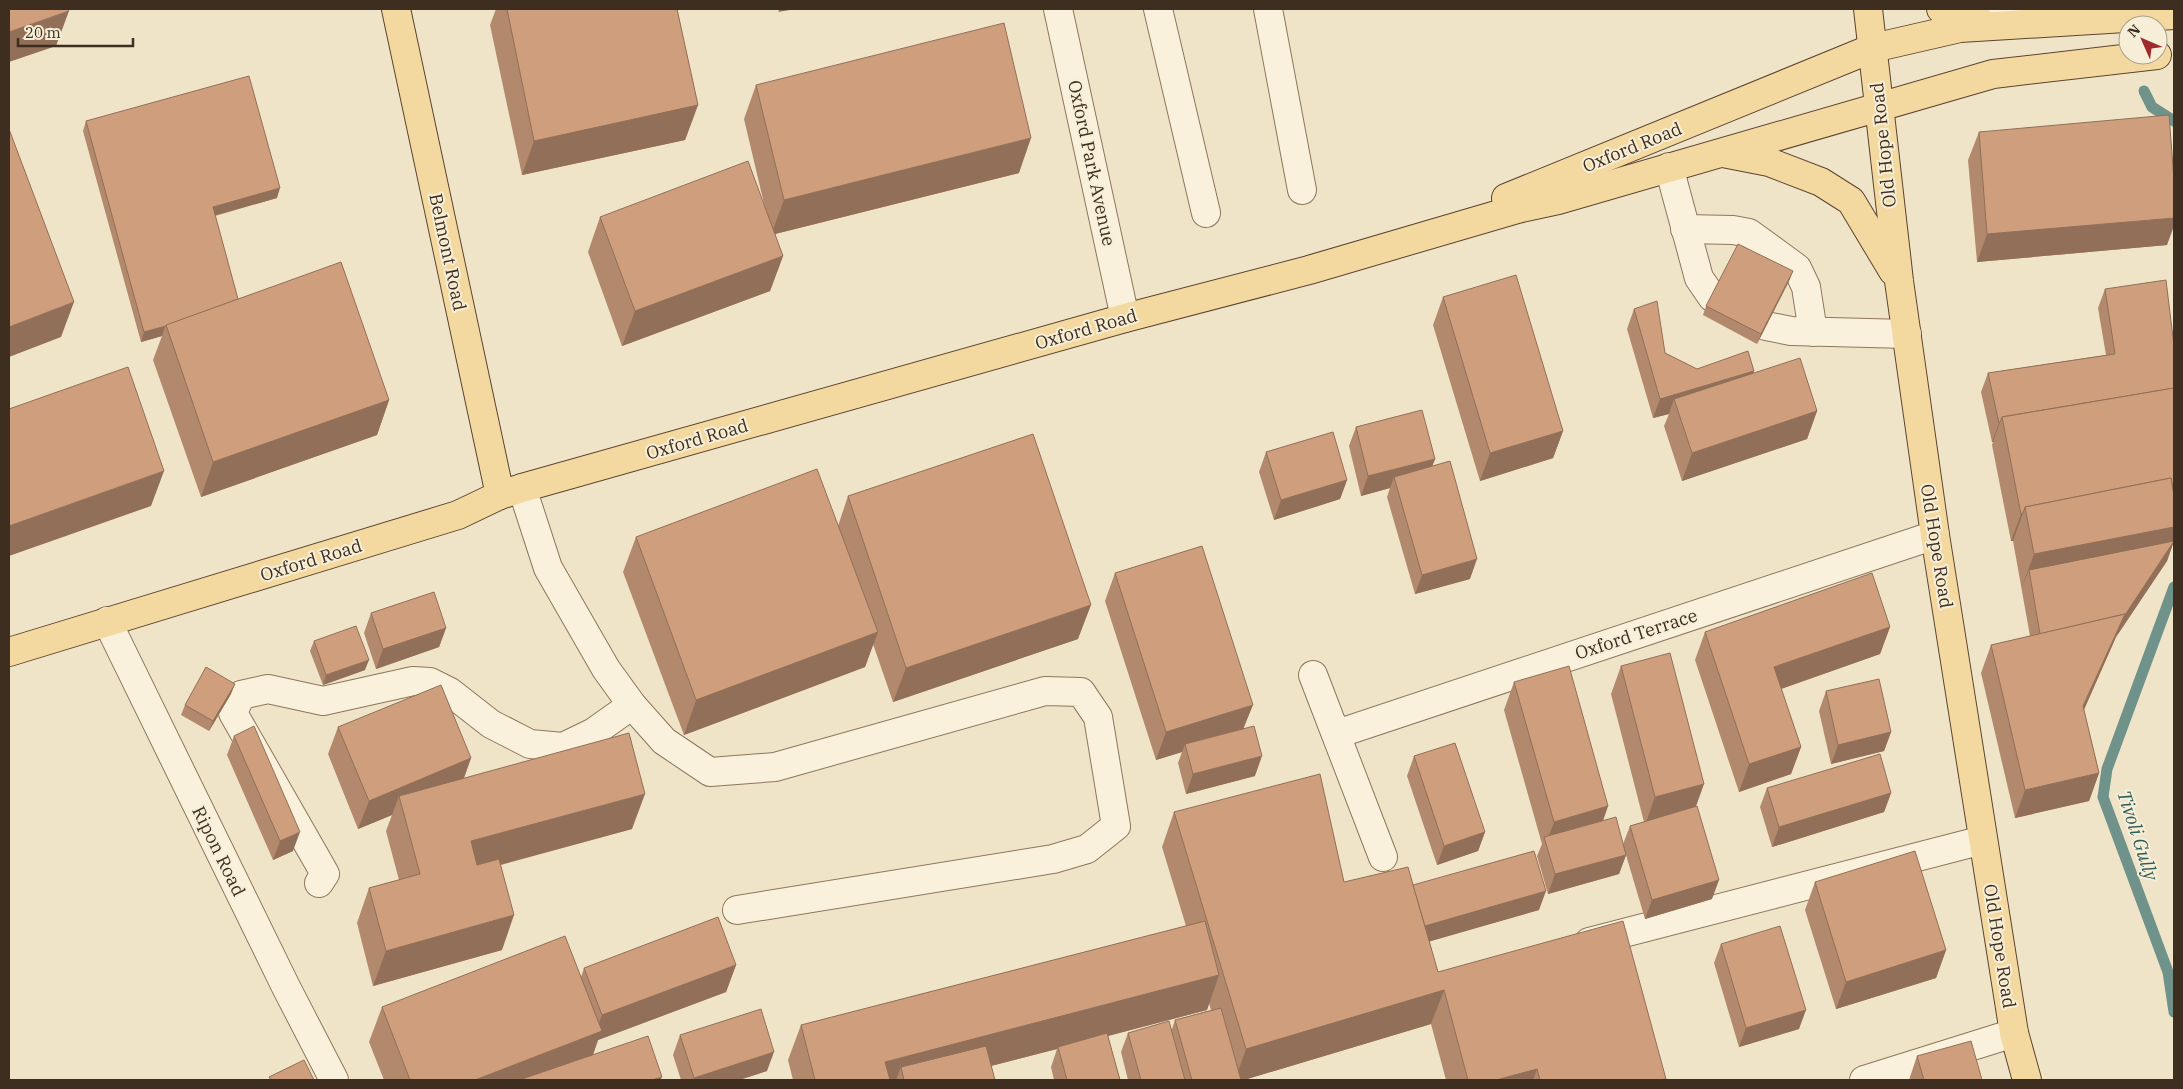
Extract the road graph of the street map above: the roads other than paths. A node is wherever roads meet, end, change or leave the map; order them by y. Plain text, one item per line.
1 (396, 9) edge
2 (1058, 9) edge
3 (1158, 9) edge
4 (1268, 9) edge
5 (1868, 9) edge
6 (1941, 9) edge
7 (2012, 9) edge
8 (2174, 15) edge
9 (1990, 26) junction
10 (1873, 48) junction
11 (2118, 60) edge
12 (1878, 106) junction
13 (1719, 152) junction
14 (1669, 167) junction
15 (1302, 190) dead end
16 (1206, 213) dead end
17 (1685, 229) junction
18 (1391, 245) junction
19 (1899, 281) junction
20 (1712, 297) edge
21 (1125, 318) junction
22 (1766, 326) edge
23 (1813, 332) junction
24 (1906, 334) junction
25 (511, 491) junction
26 (1935, 535) junction
27 (107, 621) junction
28 (9, 652) edge
29 (1313, 675) dead end
30 (632, 705) junction
31 (1337, 734) junction
32 (1984, 840) junction
33 (1383, 857) dead end
34 (318, 883) dead end
35 (737, 910) dead end
36 (1567, 947) edge
37 (2014, 1033) junction
38 (334, 1080) edge
39 (1864, 1080) edge
40 (2027, 1080) edge

1 - 25 main road, Belmont Road
2 - 21 street, Oxford Park Avenue
3 - 16 street
4 - 15 street
5 - 10 main road, Old Hope Road
6 - 9 main road
7 - 9 street
8 - 9 main road, Oxford Road
9 - 10 main road, Oxford Road
10 - 12 main road, Old Hope Road
10 - 18 main road, Oxford Road
11 - 12 main road, Oxford Road
12 - 13 main road, Oxford Road
12 - 19 main road, Old Hope Road
13 - 14 main road, Oxford Road
13 - 19 main road
14 - 17 street
14 - 18 main road, Oxford Road
17 - 20 street
17 - 23 street
18 - 21 main road, Oxford Road
19 - 24 main road, Old Hope Road
21 - 25 main road, Oxford Road
22 - 23 street
23 - 24 street
24 - 26 main road, Old Hope Road
25 - 27 main road, Oxford Road
25 - 30 street
26 - 31 street, Oxford Terrace
26 - 32 main road, Old Hope Road
27 - 28 main road, Oxford Road
27 - 38 street, Ripon Road
29 - 31 street
30 - 34 street
30 - 35 street
31 - 33 street
32 - 36 street
32 - 37 main road, Old Hope Road
37 - 39 street
37 - 40 main road, Old Hope Road

